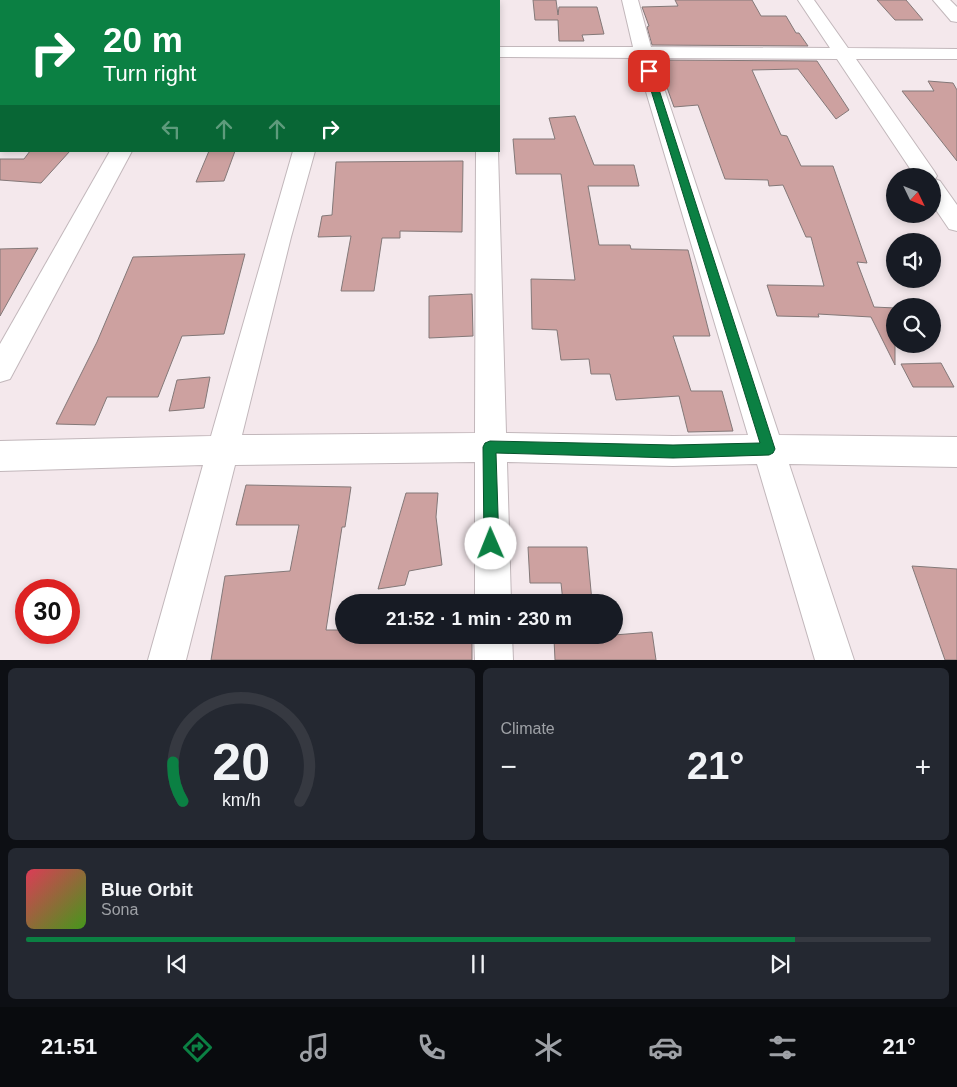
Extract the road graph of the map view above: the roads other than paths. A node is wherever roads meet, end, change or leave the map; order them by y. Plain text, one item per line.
1 (630, 0) edge
2 (806, 0) edge
3 (941, 0) edge
4 (957, 17) edge
5 (500, 52) edge
6 (643, 52) junction
7 (844, 54) junction
8 (957, 54) edge
9 (120, 152) edge
10 (304, 152) edge
11 (487, 152) edge
12 (921, 168) edge
13 (941, 199) edge
14 (957, 223) edge
15 (0, 370) edge
16 (490, 447) junction
17 (769, 449) junction
18 (223, 450) junction
19 (957, 452) edge
20 (0, 456) edge
21 (492, 594) edge
22 (493, 644) edge
23 (167, 660) edge
24 (494, 660) edge
25 (835, 660) edge

1 - 6 street
2 - 7 street
3 - 4 street
5 - 6 street
6 - 7 street
6 - 17 street
7 - 8 street
7 - 12 street
9 - 15 street
10 - 18 street
11 - 16 street
13 - 14 street
16 - 17 street
16 - 18 street
16 - 21 street
17 - 19 street
17 - 25 street
18 - 20 street
18 - 23 street
22 - 24 street

